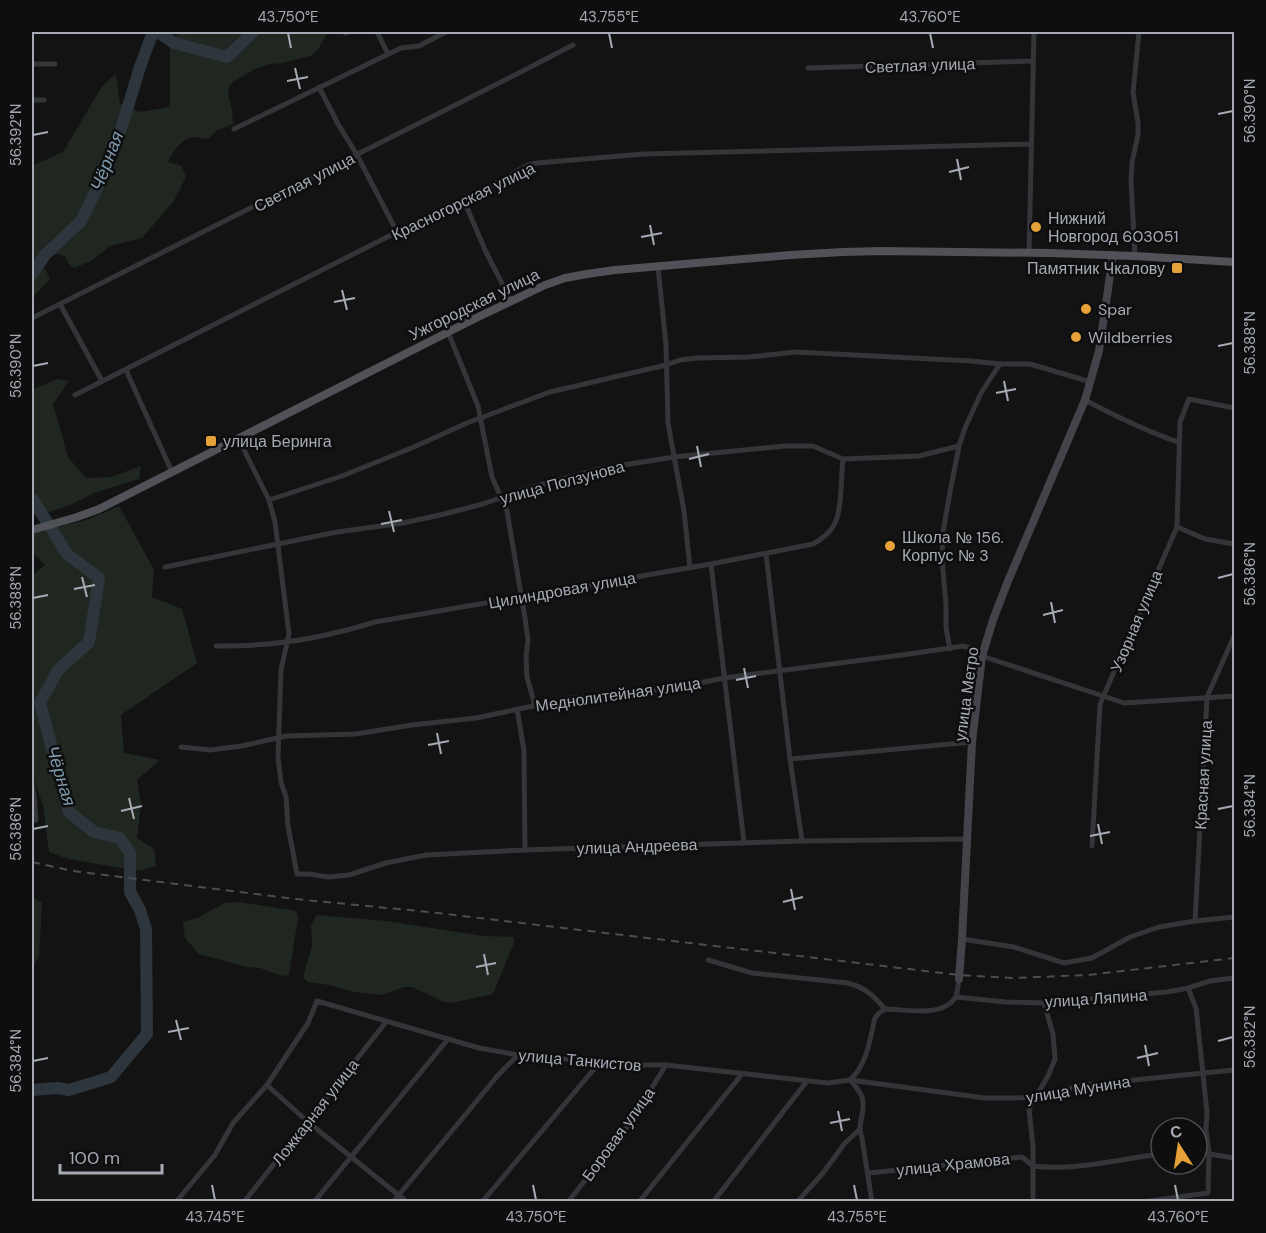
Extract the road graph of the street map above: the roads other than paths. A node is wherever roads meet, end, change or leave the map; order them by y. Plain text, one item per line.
1 (377, 32) edge
2 (446, 32) edge
3 (1034, 32) edge
4 (1138, 32) edge
5 (573, 45) dead end
6 (388, 54) junction
7 (1033, 61) junction
8 (32, 64) edge
9 (55, 64) dead end
10 (808, 68) dead end
11 (319, 87) junction
12 (32, 100) edge
13 (44, 100) dead end
14 (234, 129) dead end
15 (1032, 144) junction
16 (357, 155) junction
17 (464, 201) junction
18 (397, 232) junction
19 (1029, 253) junction
20 (1113, 255) junction
21 (1135, 256) junction
22 (1234, 262) edge
23 (658, 267) junction
24 (511, 301) junction
25 (60, 304) junction
26 (34, 317) dead end
27 (448, 332) junction
28 (1000, 364) junction
29 (666, 365) junction
30 (126, 370) junction
31 (102, 381) junction
32 (1091, 382) junction
33 (75, 395) dead end
34 (1085, 400) junction
35 (1234, 408) edge
36 (481, 418) junction
37 (238, 438) junction
38 (1178, 442) junction
39 (960, 446) junction
40 (674, 457) junction
41 (843, 459) junction
42 (172, 472) junction
43 (501, 497) junction
44 (269, 500) junction
45 (1177, 527) junction
46 (32, 530) edge
47 (1234, 544) edge
48 (278, 545) junction
49 (766, 554) junction
50 (711, 564) junction
51 (165, 567) dead end
52 (690, 568) junction
53 (522, 597) junction
54 (1234, 636) edge
55 (288, 641) junction
56 (216, 646) dead end
57 (950, 649) junction
58 (982, 656) junction
59 (779, 670) junction
60 (724, 678) junction
61 (1104, 696) junction
62 (1234, 696) edge
63 (1207, 697) junction
64 (535, 706) junction
65 (517, 709) junction
66 (279, 737) junction
67 (972, 742) junction
68 (181, 747) dead end
69 (790, 759) junction
70 (32, 784) edge
71 (32, 821) edge
72 (968, 839) junction
73 (802, 841) junction
74 (744, 843) junction
75 (1092, 846) dead end
76 (525, 850) junction
77 (1234, 917) edge
78 (1194, 921) junction
79 (962, 939) junction
80 (708, 960) dead end
81 (1234, 978) edge
82 (959, 979) joint
83 (1188, 988) junction
84 (956, 997) junction
85 (1044, 1003) junction
86 (885, 1009) junction
87 (386, 1023) junction
88 (448, 1039) junction
89 (518, 1055) junction
90 (600, 1062) junction
91 (666, 1065) junction
92 (1234, 1070) edge
93 (742, 1074) junction
94 (1203, 1074) junction
95 (850, 1080) junction
96 (807, 1081) junction
97 (267, 1085) junction
98 (1035, 1097) junction
99 (1207, 1116) edge
100 (308, 1122) junction
101 (859, 1130) junction
102 (1209, 1153) edge
103 (351, 1156) junction
104 (1149, 1156) edge
105 (1234, 1158) edge
106 (1033, 1166) junction
107 (869, 1173) junction
108 (1208, 1176) edge
109 (398, 1195) junction
110 (176, 1202) edge
111 (244, 1202) edge
112 (314, 1202) edge
113 (393, 1202) edge
114 (407, 1202) edge
115 (482, 1202) edge
116 (568, 1202) edge
117 (639, 1202) edge
118 (713, 1202) edge
119 (797, 1202) edge
120 (872, 1202) edge
121 (1033, 1202) edge
122 (1142, 1202) edge

1 - 6 street
2 - 6 street
3 - 7 street
4 - 21 street
5 - 16 street, Светлая улица
6 - 11 street
7 - 10 street, Светлая улица
7 - 15 street
8 - 9 street
11 - 14 street
11 - 16 street
12 - 13 street
15 - 17 street, Красногорская улица
15 - 19 street
16 - 18 street
16 - 25 street, Светлая улица
17 - 18 street, Красногорская улица
17 - 24 street
18 - 30 street, Красногорская улица
19 - 20 main road, Ужгородская улица
19 - 23 main road, Ужгородская улица
20 - 21 main road, Ужгородская улица
20 - 32 street, улица Метро
21 - 22 main road, Ужгородская улица
23 - 24 main road, Ужгородская улица
23 - 29 street
24 - 27 main road, Ужгородская улица
25 - 26 street, Светлая улица
25 - 31 street
27 - 36 street
27 - 37 main road, Ужгородская улица
28 - 29 street
28 - 32 street
28 - 39 street, улица Метро
29 - 36 street
29 - 40 street
30 - 31 street, Красногорская улица
30 - 42 street
31 - 33 street, Красногорская улица
32 - 34 street, улица Метро
34 - 38 street
34 - 58 street, улица Метро
35 - 38 street, Узорная улица
36 - 43 street
36 - 44 street
37 - 42 main road, Ужгородская улица
37 - 44 street
38 - 45 street, Узорная улица
39 - 41 street, улица Ползунова
39 - 57 street, улица Метро
40 - 41 street, улица Ползунова
40 - 43 street, улица Ползунова
40 - 52 street
41 - 49 street, Цилиндровая улица
42 - 46 main road, Ужгородская улица
43 - 48 street, улица Ползунова
43 - 53 street
44 - 48 street
45 - 47 street
45 - 61 street, Узорная улица
48 - 51 street, улица Ползунова
48 - 55 street
49 - 50 street, Цилиндровая улица
49 - 59 street
50 - 52 street, Цилиндровая улица
50 - 60 street
52 - 53 street, Цилиндровая улица
53 - 55 street, Цилиндровая улица
53 - 64 street
54 - 63 street, Красная улица
55 - 56 street, Цилиндровая улица
55 - 66 street
57 - 58 street, Меднолитейная улица
57 - 59 street, Меднолитейная улица
58 - 61 street, Меднолитейная улица
58 - 67 street, улица Метро
59 - 60 street, Меднолитейная улица
59 - 69 street
60 - 64 street, Меднолитейная улица
60 - 74 street
61 - 63 street, Меднолитейная улица
61 - 75 street, Узорная улица
62 - 63 street, Меднолитейная улица
63 - 78 street, Красная улица
64 - 65 street, Меднолитейная улица
65 - 66 street, Меднолитейная улица
65 - 76 street
66 - 68 street, Меднолитейная улица
66 - 76 street, улица Андреева
67 - 69 street
67 - 72 street, улица Метро
69 - 73 street
70 - 71 street
72 - 73 street, улица Андреева
72 - 79 street, улица Метро
73 - 74 street, улица Андреева
74 - 76 street, улица Андреева
77 - 78 street
78 - 79 street
79 - 82 street, улица Метро
80 - 86 street
81 - 83 street, улица Ляпина
82 - 84 street
83 - 85 street, улица Ляпина
83 - 94 street
84 - 85 street, улица Ляпина
84 - 86 street
85 - 98 street
86 - 95 street
87 - 88 street, улица Танкистов
87 - 97 street, улица Танкистов
87 - 100 street, Ложкарная улица
88 - 89 street, улица Танкистов
88 - 103 street
89 - 90 street, улица Танкистов
89 - 109 street
90 - 91 street, улица Танкистов
90 - 115 street
91 - 93 street, улица Танкистов
91 - 116 street, Боровая улица
92 - 94 street, улица Мунина
93 - 96 street, улица Танкистов
93 - 117 street
94 - 98 street, улица Мунина
94 - 99 street
95 - 96 street, улица Танкистов
95 - 98 street, улица Мунина
95 - 101 street
96 - 118 street
97 - 100 street
97 - 110 street
98 - 106 street
100 - 103 street
100 - 111 street, Ложкарная улица
101 - 107 street
101 - 119 street
102 - 105 street
103 - 109 street
103 - 112 street
104 - 106 street
106 - 107 street, улица Храмова
106 - 121 street
107 - 120 street
108 - 122 street
109 - 113 street
109 - 114 street

